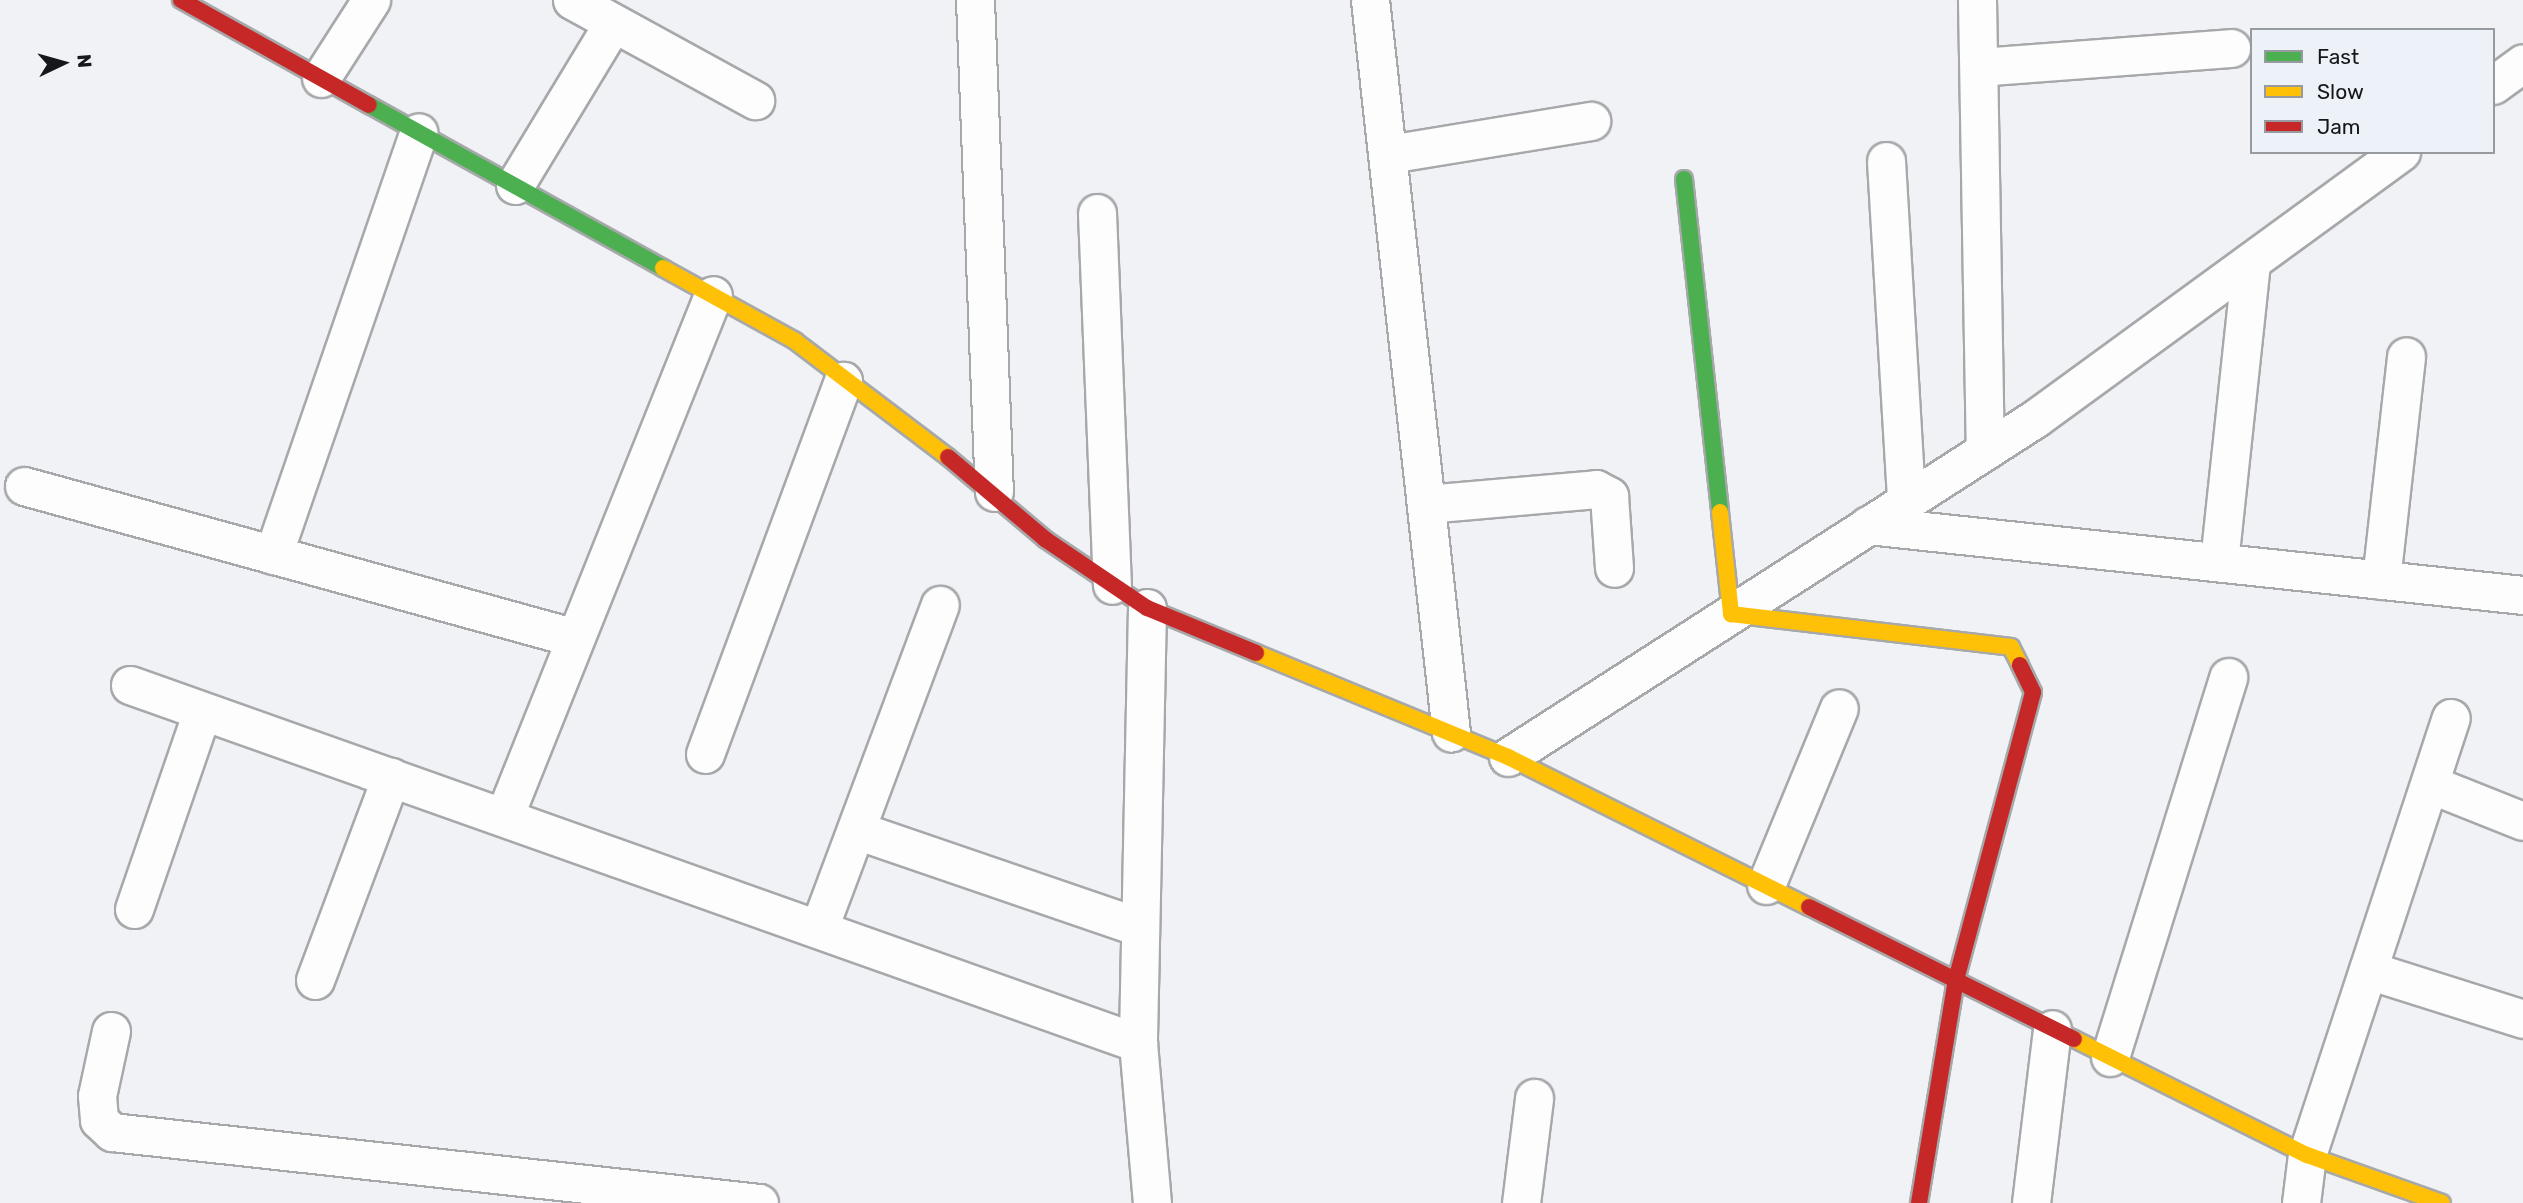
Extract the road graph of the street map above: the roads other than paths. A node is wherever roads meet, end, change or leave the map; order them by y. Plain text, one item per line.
1 (181, 0) edge
2 (371, 0) edge
3 (572, 0) edge
4 (975, 0) edge
5 (1370, 0) edge
6 (1977, 0) edge
7 (613, 23) junction
8 (2231, 48) dead end
9 (2523, 63) edge
10 (1979, 67) junction
11 (321, 78) junction
12 (2495, 84) edge
13 (755, 100) dead end
14 (1591, 121) dead end
15 (419, 132) junction
16 (1388, 154) junction
17 (2398, 154) edge
18 (1886, 161) dead end
19 (1684, 179) dead end
20 (515, 185) junction
21 (1097, 213) dead end
22 (2251, 262) junction
23 (713, 295) junction
24 (2406, 356) dead end
25 (843, 381) junction
26 (1985, 451) junction
27 (24, 486) dead end
28 (994, 492) junction
29 (1906, 500) junction
30 (1426, 504) junction
31 (1868, 525) junction
32 (273, 555) junction
33 (2219, 562) junction
34 (1614, 568) dead end
35 (2381, 580) junction
36 (1112, 584) junction
37 (2523, 595) edge
38 (940, 605) dead end
39 (1147, 608) junction
40 (1731, 614) junction
41 (572, 637) junction
42 (2228, 677) dead end
43 (130, 685) dead end
44 (1839, 708) dead end
45 (202, 711) junction
46 (2451, 718) dead end
47 (1451, 733) junction
48 (705, 754) dead end
49 (1508, 757) junction
50 (391, 777) junction
51 (2430, 784) junction
52 (504, 817) junction
53 (2523, 821) edge
54 (856, 830) junction
55 (1766, 885) junction
56 (134, 909) dead end
57 (1138, 926) junction
58 (819, 928) junction
59 (2368, 970) junction
60 (315, 979) dead end
61 (1956, 981) junction
62 (2523, 1019) edge
63 (2052, 1029) junction
64 (111, 1031) dead end
65 (1138, 1043) junction
66 (2110, 1057) junction
67 (1534, 1098) dead end
68 (2307, 1155) junction
69 (759, 1203) edge
70 (1152, 1203) edge
71 (1521, 1203) edge
72 (1919, 1203) edge
73 (2031, 1203) edge
74 (2301, 1203) edge
75 (2442, 1203) edge

1 - 11 street
2 - 11 street
3 - 7 street
4 - 28 street
5 - 16 street
6 - 10 street
7 - 13 street
7 - 20 street
8 - 10 street
9 - 12 street
10 - 26 street
11 - 15 street
14 - 16 street
15 - 20 street
15 - 32 street
16 - 30 street
17 - 22 street
18 - 29 street
19 - 40 street
20 - 23 street
21 - 36 street
22 - 26 street
22 - 33 street
23 - 25 street
23 - 41 street
24 - 35 street
25 - 28 street
25 - 48 street
26 - 29 street
27 - 32 street
28 - 36 street
29 - 31 street
30 - 34 street
30 - 47 street
31 - 33 street
31 - 40 street
32 - 41 street
33 - 35 street
35 - 37 street
36 - 39 street
38 - 54 street
39 - 47 street
39 - 57 street
40 - 49 street
40 - 61 street
41 - 52 street
42 - 66 street
43 - 45 street
44 - 55 street
45 - 50 street
45 - 56 street
46 - 51 street
47 - 49 street
49 - 55 street
50 - 52 street
50 - 60 street
51 - 53 street
51 - 59 street
52 - 58 street
54 - 57 street
54 - 58 street
55 - 61 street
57 - 65 street
58 - 65 street
59 - 62 street
59 - 68 street
61 - 63 street
61 - 72 street
63 - 66 street
63 - 73 street
64 - 69 street
65 - 70 street
66 - 68 street
67 - 71 street
68 - 74 street
68 - 75 street

